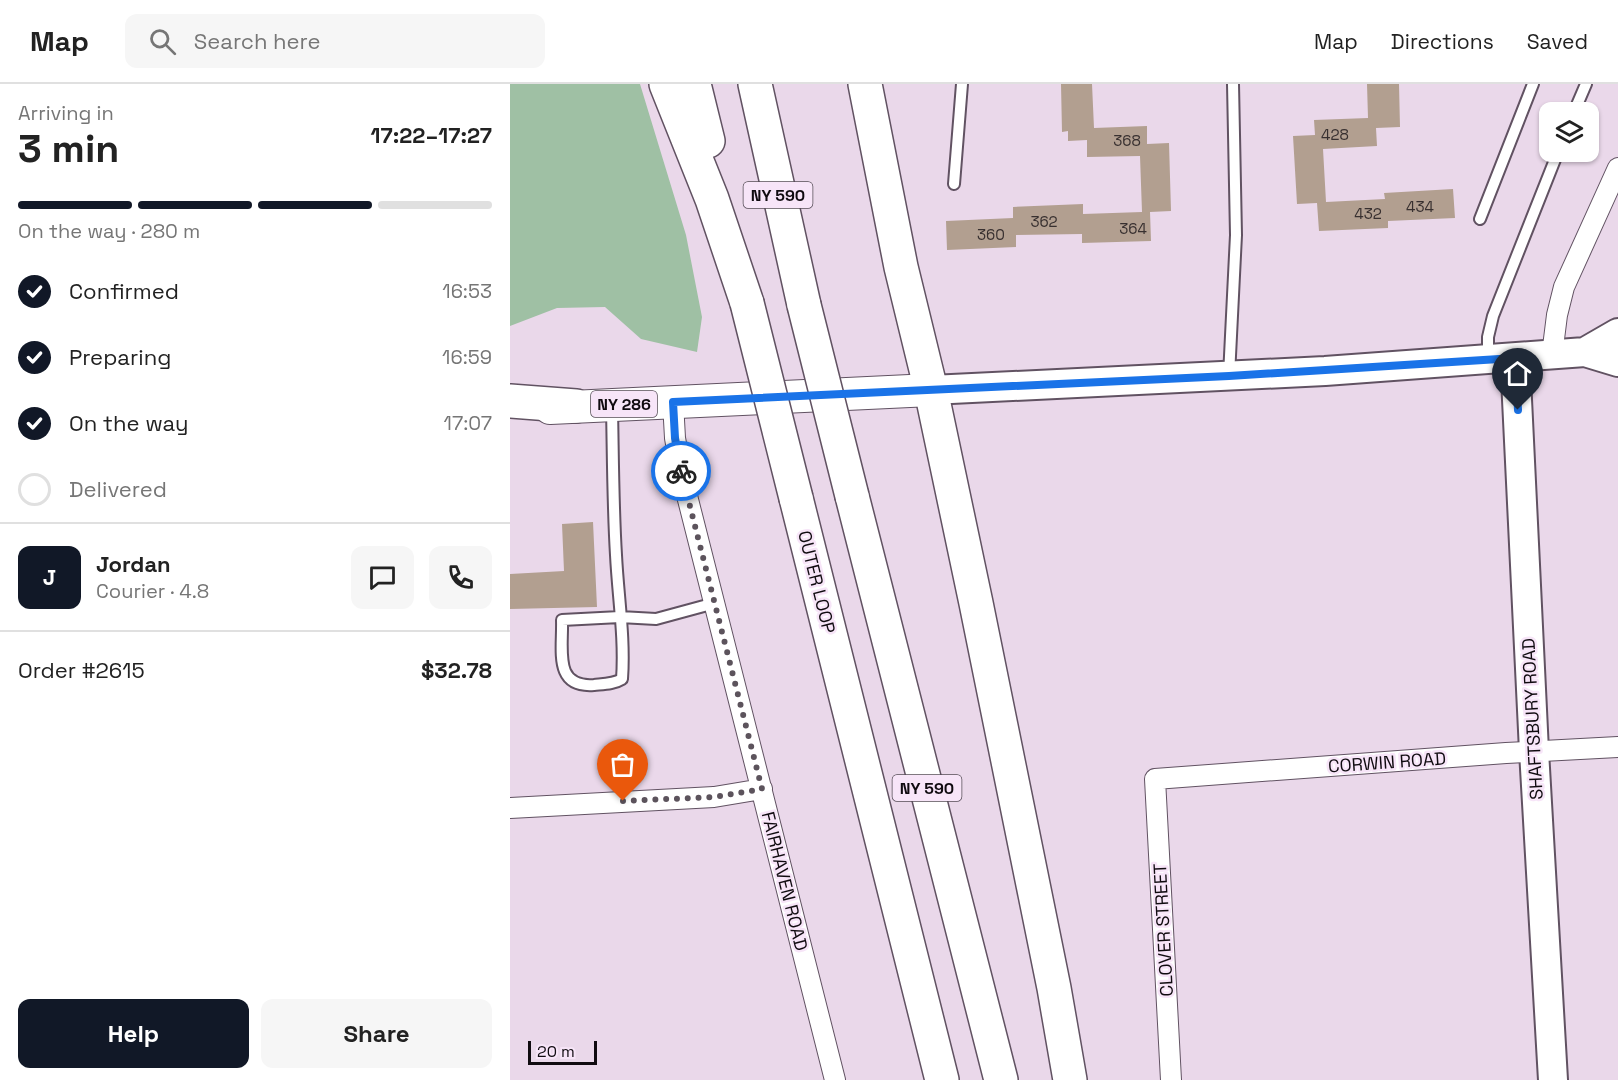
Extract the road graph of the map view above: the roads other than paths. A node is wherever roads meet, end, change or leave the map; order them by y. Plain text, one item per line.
1 (666, 84) edge
2 (694, 84) edge
3 (755, 84) edge
4 (866, 84) edge
5 (962, 84) edge
6 (1233, 84) edge
7 (1533, 84) edge
8 (1586, 84) edge
9 (1578, 102) edge
10 (1554, 162) edge
11 (1618, 168) edge
12 (954, 184) dead end
13 (1480, 219) dead end
14 (747, 303) junction
15 (1618, 333) edge
16 (1585, 352) junction
17 (1552, 355) junction
18 (1502, 359) junction
19 (1618, 362) edge
20 (1229, 376) junction
21 (931, 390) junction
22 (510, 401) edge
23 (673, 402) junction
24 (612, 405) junction
25 (576, 406) junction
26 (510, 410) edge
27 (715, 603) junction
28 (620, 617) junction
29 (1618, 747) edge
30 (1534, 751) junction
31 (1155, 779) joint
32 (762, 789) junction
33 (510, 808) edge
34 (835, 1080) edge
35 (942, 1080) edge
36 (1001, 1080) edge
37 (1070, 1080) edge
38 (1171, 1080) edge
39 (1553, 1080) edge

1 - 14 highway
2 - 14 highway, OUTER LOOP / NY 590
3 - 36 highway, NY 590, bridge
4 - 21 highway
5 - 12 lane
6 - 20 lane
7 - 13 lane
8 - 9 lane
10 - 18 lane
11 - 17 street
14 - 35 highway, OUTER LOOP / NY 590, bridge
15 - 16 street, NY 286
16 - 17 street, NY 286
16 - 19 street, NY 286
17 - 18 street, NY 286
18 - 20 street, NY 286
18 - 30 street, SHAFTSBURY ROAD
20 - 21 street, NY 286
21 - 23 main road, NY 286
21 - 37 highway
22 - 25 highway
23 - 24 main road, NY 286
23 - 27 street, FAIRHAVEN ROAD
24 - 25 main road, NY 286
24 - 28 lane
25 - 26 main road, NY 286
27 - 28 lane
27 - 32 street, FAIRHAVEN ROAD
28 - 28 lane
29 - 30 street, CORWIN ROAD
30 - 31 street, CORWIN ROAD
30 - 39 street, SHAFTSBURY ROAD
31 - 38 street, CLOVER STREET
32 - 33 street
32 - 34 street, FAIRHAVEN ROAD

